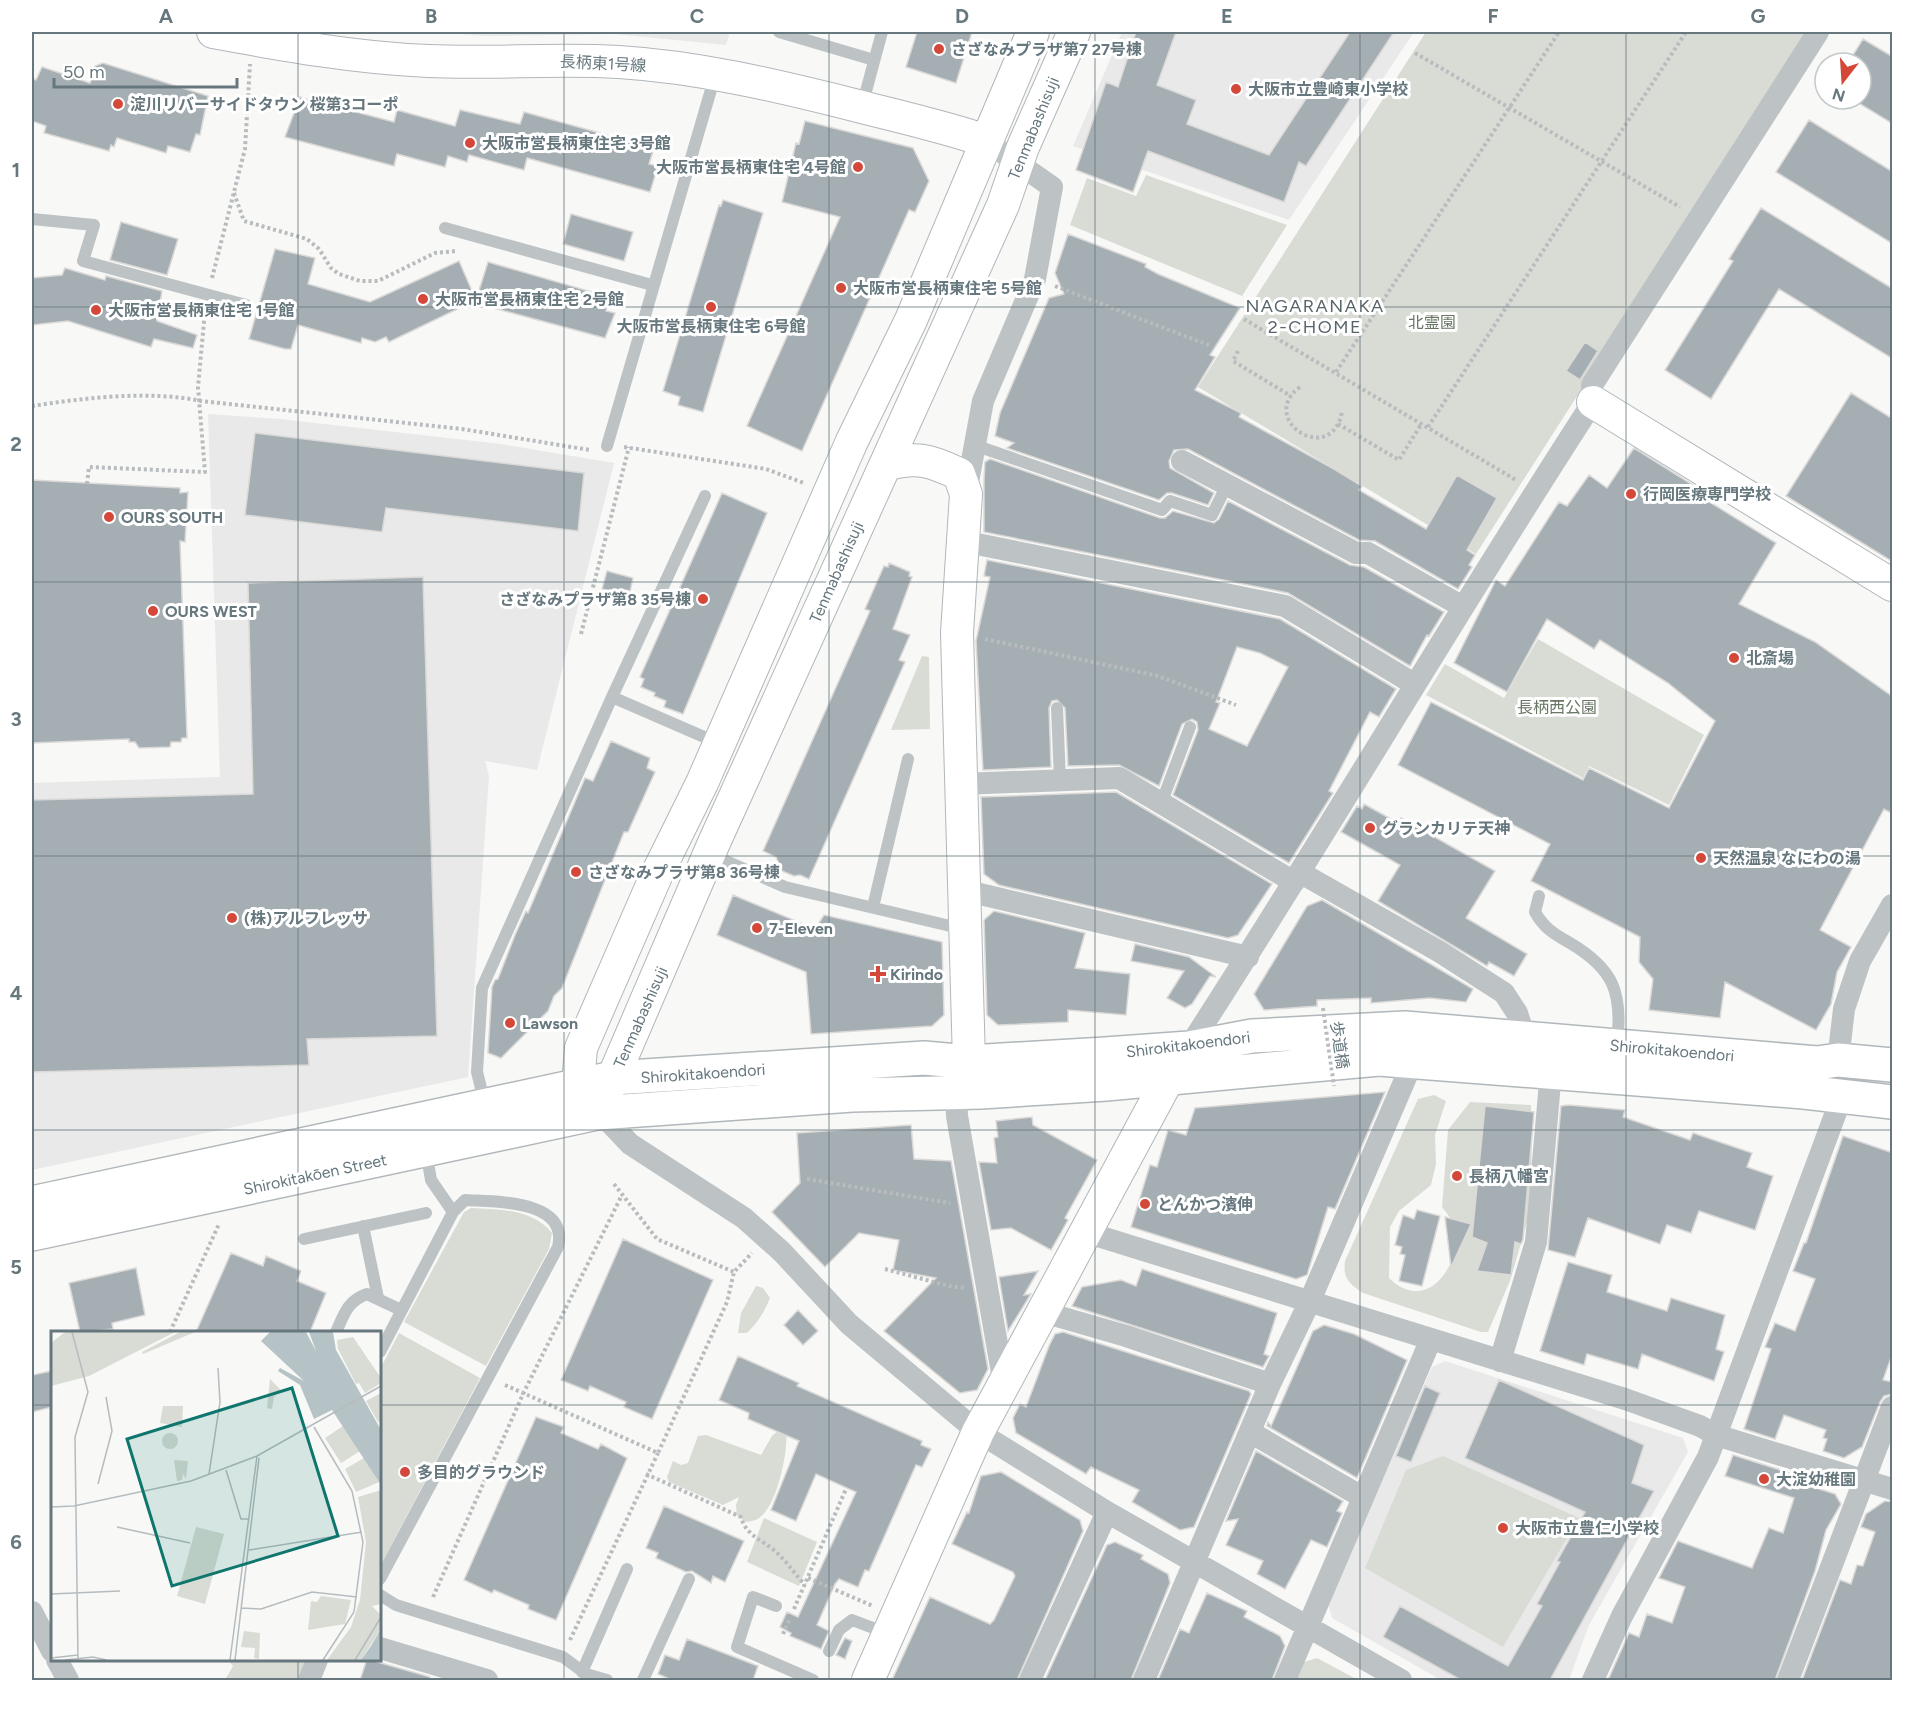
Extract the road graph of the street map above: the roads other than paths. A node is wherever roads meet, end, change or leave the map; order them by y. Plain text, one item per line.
1 (213, 32) edge
2 (779, 32) edge
3 (882, 32) edge
4 (1033, 32) edge
5 (1074, 32) edge
6 (1818, 32) edge
7 (874, 60) junction
8 (716, 73) junction
9 (862, 107) junction
10 (986, 141) junction
11 (1018, 163) junction
12 (32, 219) edge
13 (445, 228) dead end
14 (652, 285) junction
15 (246, 305) dead end
16 (1593, 402) junction
17 (974, 445) junction
18 (607, 446) road end
19 (1182, 461) dead end
20 (885, 465) junction
21 (1227, 485) junction
22 (966, 494) junction
23 (705, 496) dead end
24 (962, 541) junction
25 (1893, 585) edge
26 (1463, 607) junction
27 (1414, 684) junction
28 (612, 697) junction
29 (1057, 708) dead end
30 (1190, 727) dead end
31 (720, 744) junction
32 (908, 759) dead end
33 (1060, 780) junction
34 (961, 784) junction
35 (1161, 804) junction
36 (710, 854) junction
37 (1298, 878) junction
38 (963, 890) junction
39 (1539, 896) dead end
40 (1893, 905) edge
41 (873, 907) junction
42 (964, 929) junction
43 (1248, 957) junction
44 (641, 1014) junction
45 (1525, 1038) junction
46 (1617, 1045) junction
47 (1189, 1047) junction
48 (1838, 1060) junction
49 (1413, 1061) junction
50 (969, 1062) junction
51 (1893, 1065) edge
52 (1551, 1071) junction
53 (673, 1075) junction
54 (613, 1078) junction
55 (1168, 1079) junction
56 (578, 1084) junction
57 (956, 1092) junction
58 (1842, 1096) junction
59 (1893, 1101) edge
60 (485, 1106) junction
61 (597, 1113) junction
62 (426, 1150) junction
63 (32, 1203) edge
64 (453, 1212) junction
65 (426, 1213) dead end
66 (363, 1226) junction
67 (1085, 1232) junction
68 (32, 1234) edge
69 (304, 1239) dead end
70 (378, 1298) junction
71 (1309, 1303) junction
72 (401, 1310) junction
73 (1043, 1312) junction
74 (336, 1331) edge
75 (1431, 1340) junction
76 (381, 1350) edge
77 (1500, 1361) junction
78 (1004, 1384) junction
79 (1270, 1384) junction
80 (1893, 1407) edge
81 (978, 1432) junction
82 (1250, 1432) junction
83 (1716, 1435) junction
84 (1865, 1481) junction
85 (1893, 1489) edge
86 (1362, 1497) junction
87 (1107, 1512) junction
88 (1194, 1562) junction
89 (627, 1569) dead end
90 (381, 1577) edge
91 (689, 1579) dead end
92 (381, 1595) edge
93 (776, 1606) dead end
94 (32, 1612) edge
95 (884, 1621) junction
96 (1306, 1628) junction
97 (381, 1648) edge
98 (51, 1649) edge
99 (829, 1651) dead end
100 (58, 1661) edge
101 (316, 1661) edge
102 (582, 1672) junction
103 (68, 1680) edge
104 (309, 1680) edge
105 (487, 1680) edge
106 (607, 1680) edge
107 (643, 1680) edge
108 (813, 1680) edge
109 (868, 1680) edge
110 (1030, 1680) edge
111 (1144, 1680) edge
112 (1285, 1680) edge
113 (1401, 1680) edge
114 (1593, 1680) edge
115 (1788, 1680) edge

1 - 8 street, 長柄東1号線
2 - 7 lane
3 - 7 lane
4 - 10 street
5 - 11 street, Tenmabashisuji
6 - 16 street
7 - 9 lane
8 - 9 street, 長柄東1号線
8 - 14 lane
9 - 10 street, 長柄東1号線
10 - 11 street
10 - 31 street
11 - 17 street
11 - 20 street, Tenmabashisuji
12 - 15 lane
13 - 14 lane
14 - 18 lane
16 - 25 street
16 - 26 street
17 - 21 lane
17 - 22 street
19 - 21 street
20 - 22 street
20 - 36 street, Tenmabashisuji
21 - 26 street
22 - 24 street
23 - 28 lane
24 - 27 street
24 - 34 street
26 - 27 street
27 - 37 street
28 - 31 lane
28 - 60 lane
29 - 33 lane
30 - 35 lane
31 - 56 street
32 - 41 lane
33 - 34 street
33 - 35 street
34 - 38 street
35 - 37 street
36 - 41 lane
36 - 44 street, Tenmabashisuji
37 - 43 street
37 - 45 street
38 - 42 street
38 - 43 street
39 - 46 lane
40 - 48 street
41 - 42 lane
42 - 50 street
43 - 47 street
44 - 53 street
44 - 54 street, Tenmabashisuji
45 - 46 main road, Shirokitakoendori
45 - 47 main road, Shirokitakoendori
46 - 48 main road, Shirokitakoendori
47 - 50 main road, Shirokitakoendori
47 - 55 street
48 - 51 main road, Shirokitakoendori
49 - 52 main road, Shirokitakoendori
49 - 55 main road, Shirokitakoendori
49 - 71 street
50 - 53 main road, Shirokitakoendori
50 - 57 street
52 - 58 main road, Shirokitakoendori
52 - 77 street
53 - 54 main road, Shirokitakoendori
54 - 56 main road, Shirokitakoendori
54 - 61 street, Tenmabashisuji
55 - 57 main road, Shirokitakoendori
55 - 67 street
56 - 60 main road, Shirokitakoendori
56 - 61 street
57 - 61 main road, Shirokitakoendori
57 - 78 street
58 - 59 main road, Shirokitakoendori
58 - 83 street
60 - 63 main road, Shirokitakōen Street
61 - 62 main road, Shirokitakōen Street
61 - 81 street
62 - 64 lane
62 - 68 main road, Shirokitakōen Street
64 - 72 lane
64 - 90 lane
65 - 66 lane
66 - 69 lane
66 - 70 lane
67 - 71 street
67 - 73 street
70 - 72 lane
70 - 74 lane
71 - 75 street
71 - 79 street
72 - 76 lane
73 - 78 street
73 - 79 street
75 - 77 street
75 - 86 street
77 - 83 street
78 - 81 street
79 - 82 street
80 - 84 street
81 - 87 street
81 - 95 street
82 - 86 street
82 - 88 street
83 - 84 street
83 - 114 street
84 - 85 street
84 - 115 street
86 - 96 street
87 - 88 street
87 - 110 street
88 - 96 street
88 - 111 street
89 - 102 lane
91 - 107 lane
92 - 102 lane
93 - 108 lane
94 - 98 street
95 - 99 lane
95 - 109 street
96 - 112 street
96 - 113 street
97 - 105 street
100 - 103 street
101 - 104 street
102 - 106 lane

